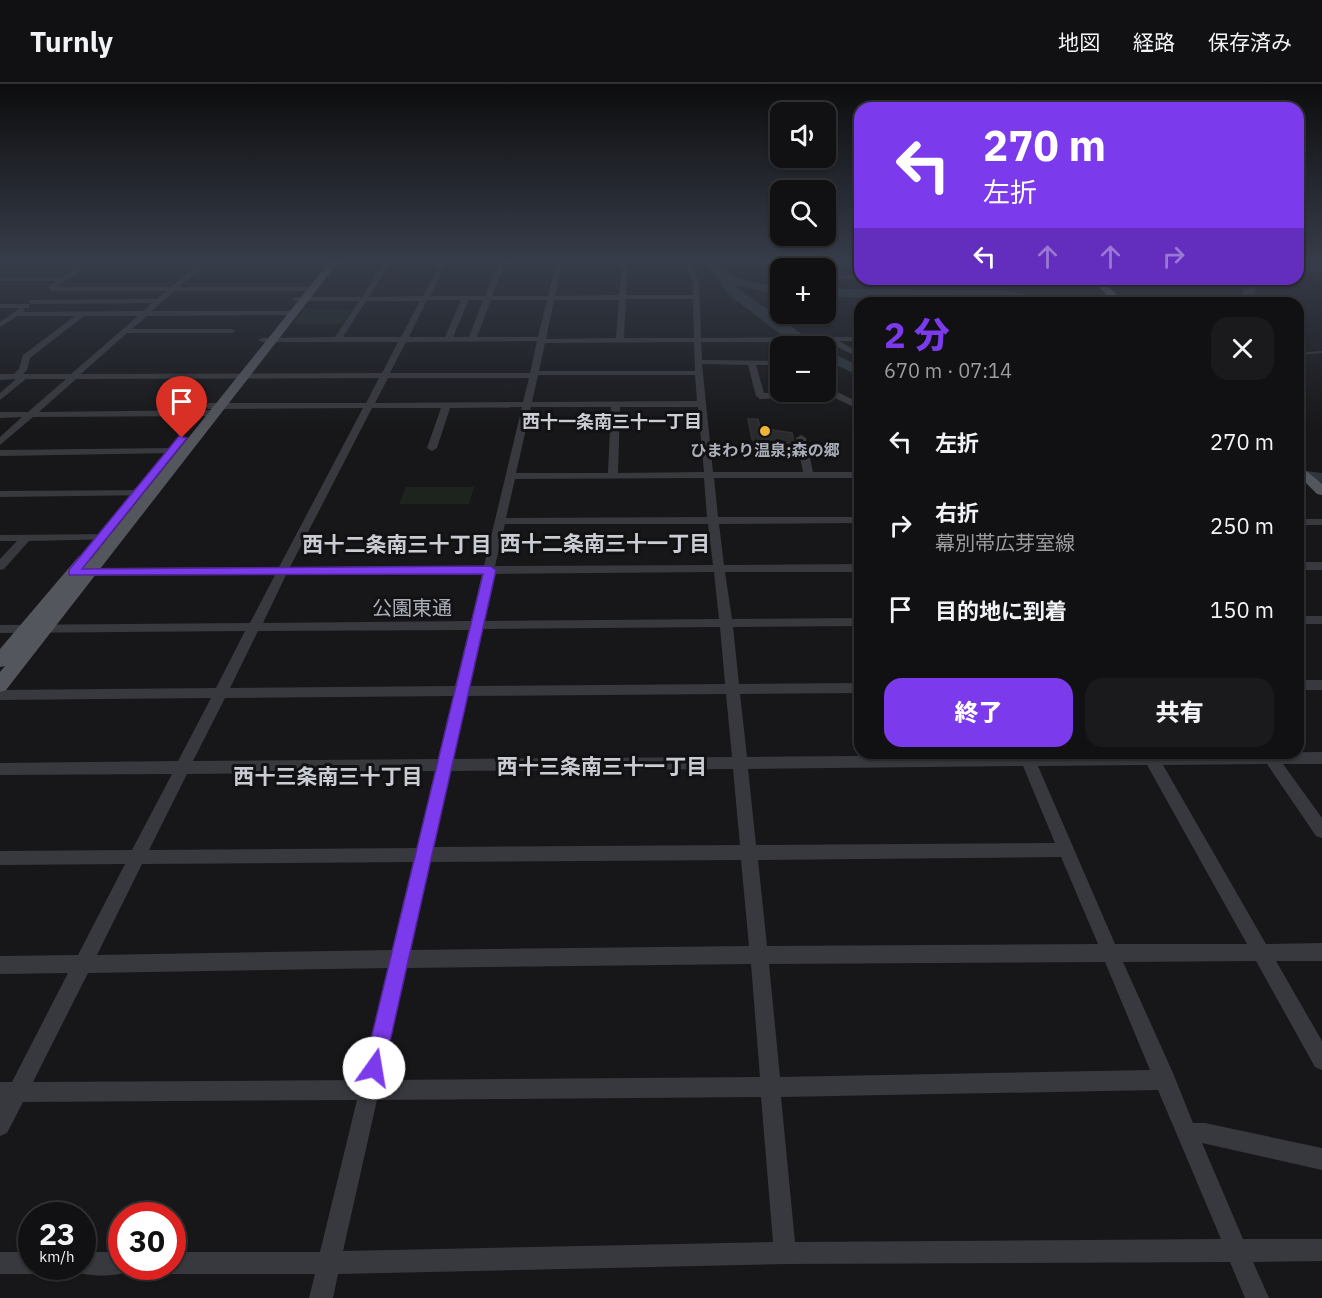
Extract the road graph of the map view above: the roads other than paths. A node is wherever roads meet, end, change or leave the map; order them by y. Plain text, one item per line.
1 (79, 317) edge
2 (140, 317) edge
3 (286, 317) edge
4 (352, 317) edge
5 (416, 317) edge
6 (458, 317) edge
7 (480, 317) edge
8 (547, 317) edge
9 (621, 317) edge
10 (696, 317) edge
11 (125, 331) junction
12 (232, 331) dead end
13 (338, 339) junction
14 (405, 339) junction
15 (448, 339) junction
16 (472, 339) junction
17 (836, 339) edge
18 (854, 339) edge
19 (267, 340) junction
20 (541, 340) junction
21 (620, 340) junction
22 (697, 340) junction
23 (770, 340) edge
24 (836, 344) edge
25 (854, 353) edge
26 (751, 362) junction
27 (770, 363) edge
28 (699, 367) junction
29 (534, 374) junction
30 (387, 375) junction
31 (238, 376) junction
32 (0, 377) edge
33 (20, 377) junction
34 (74, 377) junction
35 (770, 395) edge
36 (836, 395) edge
37 (0, 397) edge
38 (854, 404) edge
39 (616, 405) junction
40 (703, 405) junction
41 (369, 406) junction
42 (446, 406) junction
43 (527, 406) junction
44 (212, 410) junction
45 (0, 415) edge
46 (30, 415) junction
47 (801, 438) dead end
48 (0, 442) edge
49 (432, 448) dead end
50 (172, 451) junction
51 (0, 453) edge
52 (1304, 474) edge
53 (710, 475) junction
54 (809, 475) junction
55 (854, 475) edge
56 (511, 476) junction
57 (613, 476) junction
58 (1321, 490) edge
59 (145, 493) junction
60 (0, 494) edge
61 (713, 520) junction
62 (854, 520) edge
63 (500, 521) junction
64 (1304, 522) edge
65 (1322, 522) edge
66 (27, 537) junction
67 (109, 537) junction
68 (0, 538) edge
69 (0, 566) edge
70 (1304, 566) edge
71 (1322, 566) edge
72 (854, 568) edge
73 (718, 569) junction
74 (283, 570) junction
75 (490, 570) junction
76 (81, 572) junction
77 (1304, 620) edge
78 (1322, 620) edge
79 (854, 622) edge
80 (726, 623) junction
81 (477, 625) junction
82 (254, 627) junction
83 (0, 629) edge
84 (35, 629) junction
85 (0, 661) edge
86 (0, 685) edge
87 (1304, 685) edge
88 (1322, 685) edge
89 (854, 688) edge
90 (732, 690) junction
91 (462, 691) junction
92 (221, 693) junction
93 (0, 695) edge
94 (1304, 757) edge
95 (1322, 758) edge
96 (944, 759) edge
97 (1028, 759) edge
98 (1110, 759) edge
99 (1181, 759) edge
100 (1271, 759) edge
101 (1152, 760) junction
102 (738, 764) junction
103 (444, 766) junction
104 (183, 768) junction
105 (0, 769) edge
106 (1322, 831) edge
107 (1067, 850) junction
108 (749, 852) junction
109 (423, 854) junction
110 (138, 857) junction
111 (0, 858) edge
112 (1322, 952) edge
113 (1112, 953) junction
114 (1262, 953) junction
115 (759, 955) junction
116 (399, 961) junction
117 (0, 965) edge
118 (81, 965) junction
119 (1322, 1060) edge
120 (1166, 1080) junction
121 (770, 1087) junction
122 (369, 1089) junction
123 (9, 1092) edge
124 (0, 1126) edge
125 (1189, 1133) junction
126 (1322, 1160) edge
127 (1322, 1250) edge
128 (1238, 1251) junction
129 (785, 1252) junction
130 (0, 1263) edge
131 (18, 1263) edge
132 (186, 1263) edge
133 (330, 1263) junction
134 (321, 1298) edge
135 (1257, 1298) edge

1 - 33 street
2 - 11 street
3 - 19 main road
4 - 13 street
5 - 14 street
6 - 15 street
7 - 16 street
8 - 20 street
9 - 21 street
10 - 22 street
11 - 12 street
11 - 34 street
13 - 14 street
13 - 19 street
14 - 15 street
14 - 30 street
15 - 16 street
16 - 20 street
17 - 18 street
19 - 31 main road
20 - 21 street
20 - 29 street
21 - 22 street
22 - 23 street
22 - 28 street
24 - 25 street
26 - 27 street
26 - 28 street
26 - 35 street
28 - 29 street
28 - 40 street
29 - 30 street
29 - 43 street
30 - 31 street
30 - 41 street
31 - 34 street
31 - 44 main road
32 - 33 street
33 - 34 street
33 - 37 street
34 - 46 street
36 - 38 street
39 - 40 street
39 - 43 street
39 - 57 street
40 - 53 street
41 - 42 street
41 - 44 street
41 - 74 street
42 - 43 street
42 - 49 street
43 - 56 street
44 - 46 street
44 - 50 main road
44 - 59 main road
45 - 46 street
46 - 48 street
47 - 54 street
50 - 51 street
50 - 59 main road
52 - 58 main road
53 - 54 street
53 - 57 street
53 - 61 street
54 - 55 street
56 - 57 street
56 - 63 street
59 - 60 street
59 - 67 main road
61 - 62 street
61 - 63 street
61 - 73 street
63 - 75 street
64 - 65 street
66 - 67 street
66 - 68 street
66 - 69 street
67 - 76 main road
70 - 71 street
72 - 73 street
73 - 75 street
73 - 80 street
74 - 75 street
74 - 76 street
74 - 82 street
75 - 81 street
76 - 84 main road
77 - 78 street
79 - 80 street, 公園東通
80 - 81 street, 公園東通
80 - 90 street
81 - 82 street, 公園東通
81 - 91 street
82 - 84 street, 公園東通
82 - 92 street
83 - 84 street, 公園東通
84 - 85 main road
84 - 86 main road
87 - 88 street
89 - 90 street
90 - 91 street
90 - 102 street
91 - 92 street
91 - 103 street
92 - 93 street
92 - 104 street
94 - 95 street
96 - 102 street
97 - 107 street
98 - 101 street
99 - 101 street
100 - 106 street
101 - 114 street
102 - 103 street
102 - 108 street
103 - 104 street
103 - 109 street
104 - 105 street
104 - 110 street
107 - 108 street
107 - 113 street
108 - 109 street
108 - 115 street
109 - 110 street
109 - 116 street
110 - 111 street
110 - 118 street
112 - 114 street
113 - 114 street
113 - 115 street
113 - 120 street
114 - 119 street
115 - 116 street
115 - 121 street
116 - 118 street
116 - 122 street
117 - 118 street
118 - 123 street
120 - 121 street
120 - 125 street
121 - 122 street
121 - 129 street
122 - 123 street
122 - 133 street
123 - 124 street
125 - 126 street
125 - 128 street
127 - 128 street
128 - 129 street
128 - 135 street
129 - 133 street
130 - 131 street
132 - 133 street
133 - 134 street

